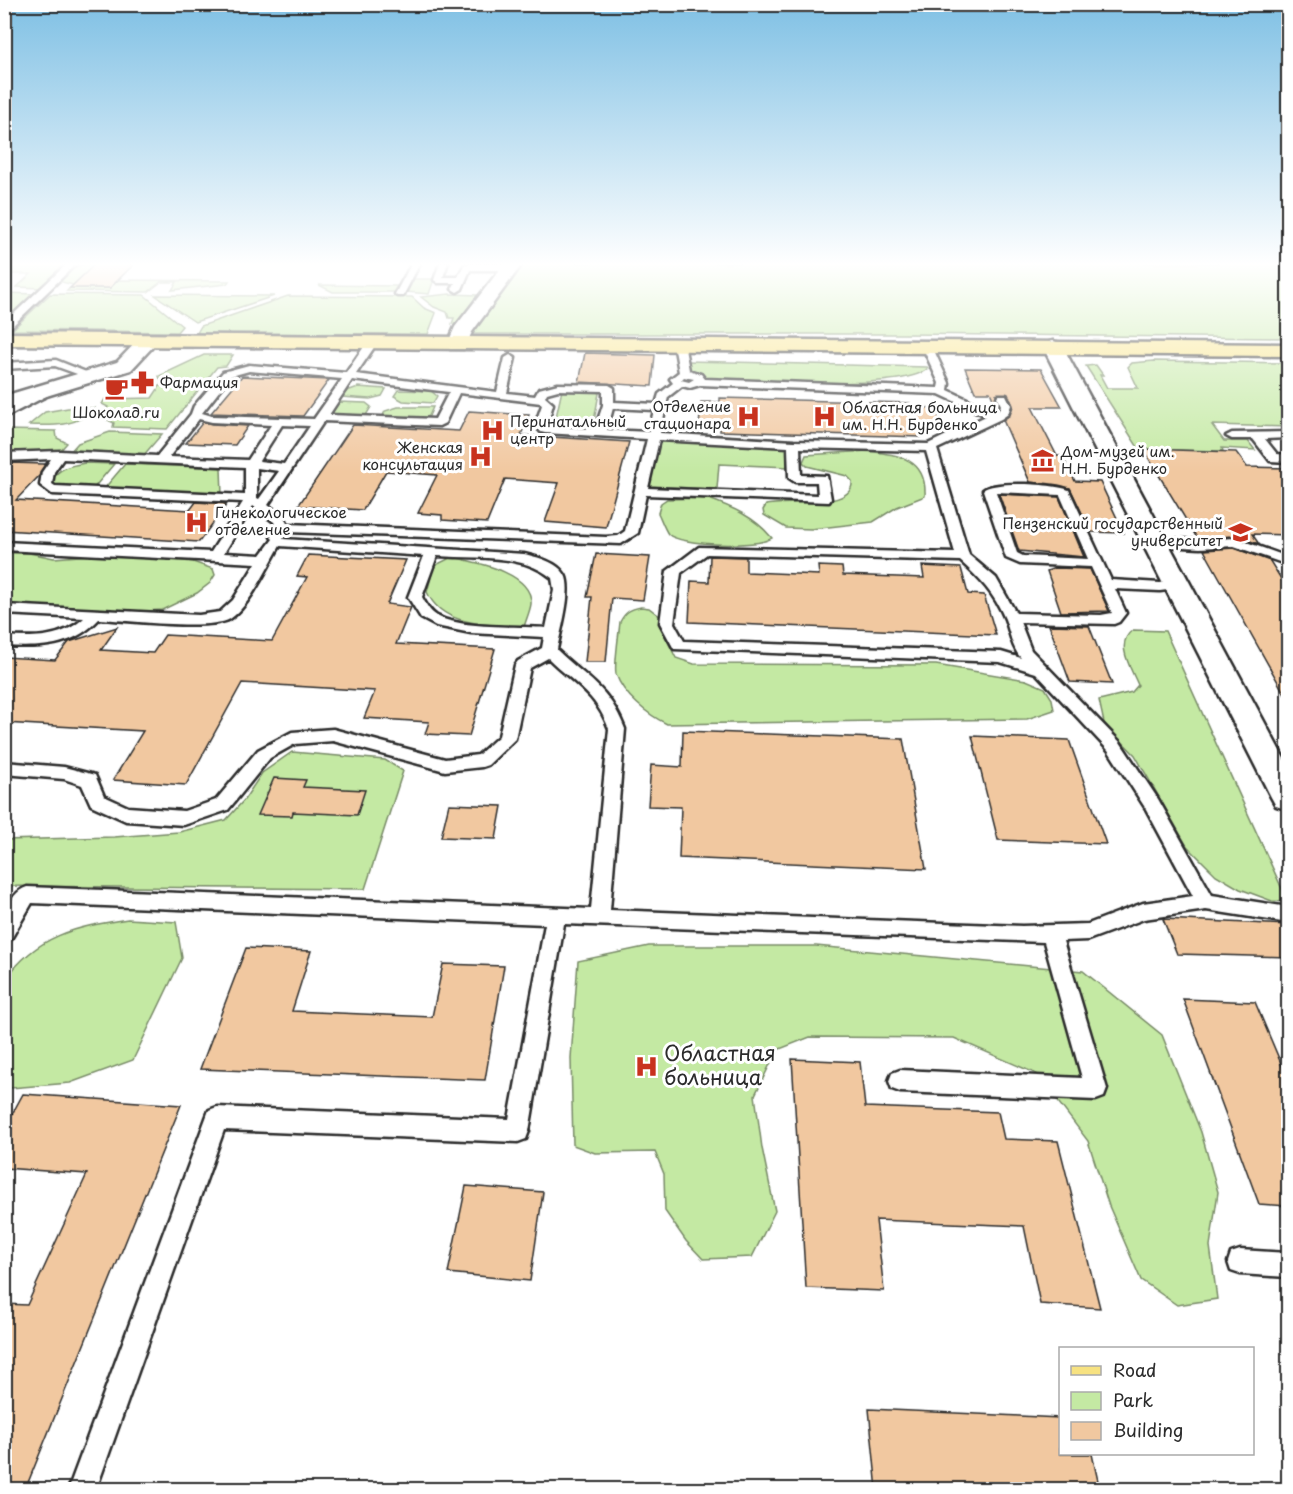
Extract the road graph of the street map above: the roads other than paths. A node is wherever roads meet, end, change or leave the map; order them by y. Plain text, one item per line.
1 (462, 333) edge
2 (4, 339) edge
3 (147, 342) junction
4 (372, 343) junction
5 (679, 344) junction
6 (457, 345) junction
7 (927, 346) junction
8 (1053, 347) junction
9 (1288, 350) edge
10 (511, 351) junction
11 (4, 366) edge
12 (91, 376) junction
13 (351, 377) junction
14 (682, 378) junction
15 (57, 386) junction
16 (455, 390) junction
17 (941, 390) junction
18 (501, 396) junction
19 (1002, 397) dead end
20 (539, 399) junction
21 (4, 403) edge
22 (608, 405) junction
23 (659, 407) junction
24 (4, 415) edge
25 (196, 415) junction
26 (997, 417) junction
27 (321, 420) junction
28 (279, 422) junction
29 (600, 433) junction
30 (1256, 435) junction
31 (1287, 435) dead end
32 (651, 436) junction
33 (1232, 436) dead end
34 (794, 444) junction
35 (931, 448) junction
36 (60, 455) junction
37 (4, 457) edge
38 (1288, 458) edge
39 (160, 460) junction
40 (250, 464) junction
41 (288, 468) junction
42 (641, 491) junction
43 (256, 502) junction
44 (283, 528) junction
45 (1154, 542) junction
46 (4, 546) edge
47 (432, 552) junction
48 (269, 554) junction
49 (215, 556) junction
50 (963, 557) junction
51 (1288, 561) edge
52 (1096, 563) junction
53 (1105, 584) junction
54 (1177, 585) junction
55 (4, 609) edge
56 (96, 614) junction
57 (1011, 617) junction
58 (552, 633) junction
59 (4, 641) edge
60 (549, 651) junction
61 (1042, 670) junction
62 (4, 768) edge
63 (1288, 797) edge
64 (1206, 902) junction
65 (1288, 915) edge
66 (556, 916) junction
67 (600, 918) junction
68 (4, 933) edge
69 (1051, 933) junction
70 (900, 1081) dead end
71 (1240, 1262) dead end
72 (1288, 1265) edge
73 (82, 1490) edge

1 - 6 street
2 - 3 main road
3 - 4 main road
3 - 12 street
4 - 6 main road
4 - 13 lane
5 - 7 main road
5 - 10 main road
5 - 14 lane
6 - 10 main road
7 - 8 main road
7 - 17 lane
8 - 9 main road
8 - 45 street
10 - 18 lane
11 - 12 lane
12 - 15 street
13 - 16 lane
13 - 25 lane
13 - 27 lane
14 - 17 lane
14 - 23 lane
15 - 21 street
15 - 24 lane
16 - 18 lane
16 - 27 lane
17 - 26 lane
18 - 20 lane
19 - 26 lane
20 - 22 lane
20 - 29 lane
22 - 23 lane
22 - 29 lane
23 - 32 lane
25 - 28 lane
25 - 39 lane
26 - 35 lane
27 - 28 lane
27 - 41 lane
28 - 40 lane
29 - 32 lane
30 - 31 lane
30 - 33 lane
30 - 38 lane
32 - 34 lane
32 - 42 lane
34 - 35 lane
34 - 42 lane
35 - 50 lane
36 - 37 lane
36 - 39 lane
36 - 43 lane
39 - 40 lane
40 - 41 lane
40 - 43 lane
41 - 43 lane
42 - 44 lane
43 - 44 lane
43 - 49 lane
44 - 48 lane
45 - 51 lane
45 - 54 street
46 - 49 lane
47 - 48 lane
47 - 58 lane
47 - 58 lane
48 - 49 lane
48 - 56 lane
50 - 57 lane
50 - 61 lane
52 - 52 lane
52 - 53 lane
53 - 54 lane
53 - 57 lane
54 - 63 street
55 - 56 lane
56 - 59 lane
57 - 61 lane
58 - 60 lane
60 - 62 lane
60 - 67 lane
61 - 64 lane
64 - 65 lane
64 - 69 lane
66 - 67 lane
66 - 68 lane
66 - 73 lane
67 - 69 lane
69 - 70 lane
71 - 72 lane

